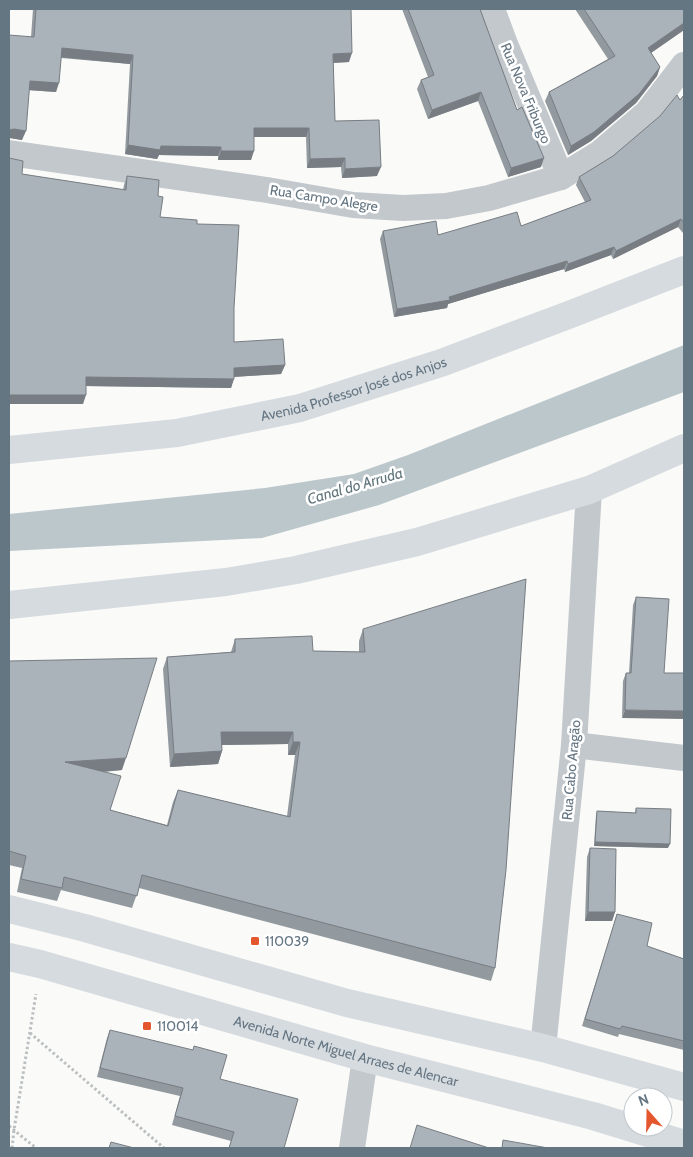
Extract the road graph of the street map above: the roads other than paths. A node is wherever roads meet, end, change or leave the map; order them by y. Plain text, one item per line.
1 (492, 9) edge
2 (684, 65) edge
3 (9, 153) edge
4 (561, 177) junction
5 (684, 270) edge
6 (684, 448) edge
7 (9, 450) edge
8 (589, 490) junction
9 (9, 605) edge
10 (574, 745) junction
11 (684, 758) edge
12 (9, 909) edge
13 (9, 956) edge
14 (543, 1048) junction
15 (365, 1058) junction
16 (684, 1088) edge
17 (684, 1144) edge
18 (352, 1148) edge

1 - 4 street, Rua Nova Friburgo
2 - 4 street, Rua Campo Alegre
3 - 4 street, Rua Campo Alegre
5 - 7 main road, Avenida Professor José dos Anjos
6 - 8 main road
8 - 9 main road
8 - 10 street, Rua Cabo Aragão
10 - 11 street
10 - 14 street, Rua Cabo Aragão
12 - 14 main road
13 - 15 main road, Avenida Norte Miguel Arraes de Alencar
14 - 16 main road
15 - 17 main road, Avenida Norte Miguel Arraes de Alencar
15 - 18 street

